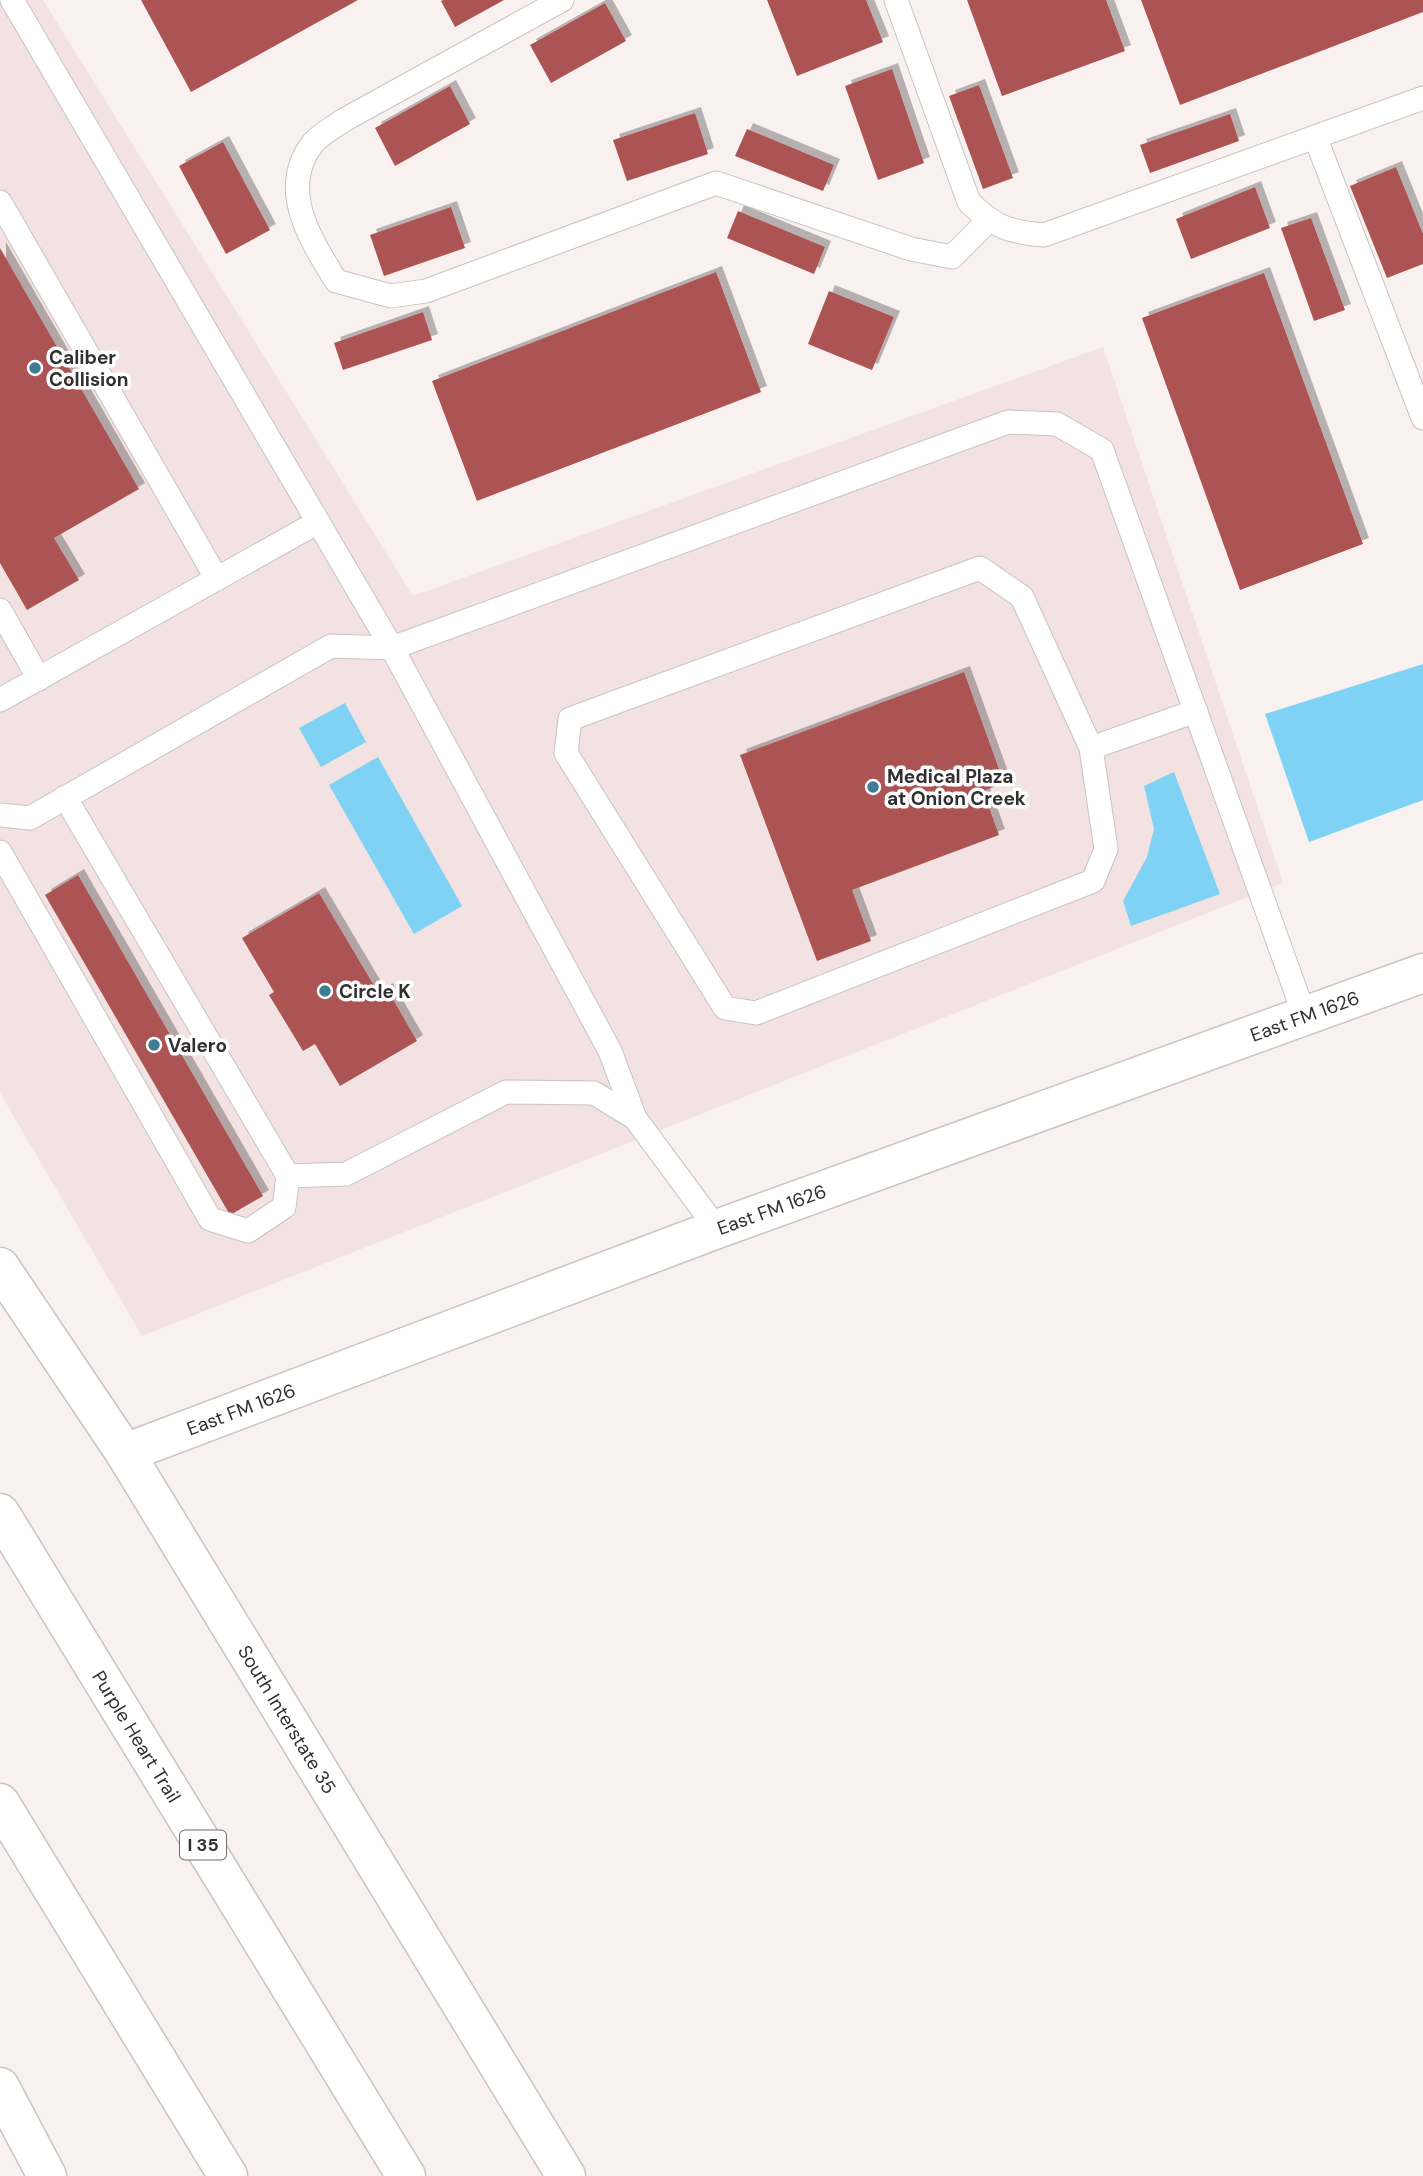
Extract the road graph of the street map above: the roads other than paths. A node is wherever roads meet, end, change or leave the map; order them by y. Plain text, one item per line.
1 (12, 0) edge
2 (562, 0) edge
3 (896, 0) edge
4 (1423, 98) edge
5 (1316, 139) junction
6 (0, 202) edge
7 (988, 221) junction
8 (1423, 418) edge
9 (318, 522) junction
10 (217, 579) junction
11 (0, 610) edge
12 (392, 648) junction
13 (39, 678) junction
14 (0, 700) edge
15 (1196, 711) junction
16 (1091, 748) junction
17 (65, 797) junction
18 (0, 815) edge
19 (0, 852) edge
20 (1423, 974) edge
21 (1306, 1017) junction
22 (635, 1118) junction
23 (288, 1176) junction
24 (717, 1229) junction
25 (0, 1267) edge
26 (125, 1453) junction
27 (0, 1513) edge
28 (0, 1803) edge
29 (0, 2087) edge
30 (47, 2176) edge
31 (228, 2176) edge
32 (406, 2176) edge
33 (566, 2176) edge

1 - 9 lane
2 - 7 lane
3 - 7 lane
4 - 5 lane
5 - 7 lane
5 - 8 lane
6 - 10 lane
9 - 10 lane
9 - 12 lane
10 - 13 lane
11 - 13 lane
12 - 15 lane
12 - 17 lane
12 - 22 lane
13 - 14 lane
15 - 16 lane
15 - 21 lane
16 - 16 lane
17 - 18 lane
17 - 23 lane
19 - 23 lane
20 - 21 main road, East FM 1626
21 - 24 main road, East FM 1626
22 - 23 lane
22 - 24 lane
24 - 26 main road, East FM 1626
25 - 26 main road, South Interstate 35
26 - 33 main road, South Interstate 35
27 - 32 main road, Purple Heart Trail / I 35
28 - 31 main road
29 - 30 main road

